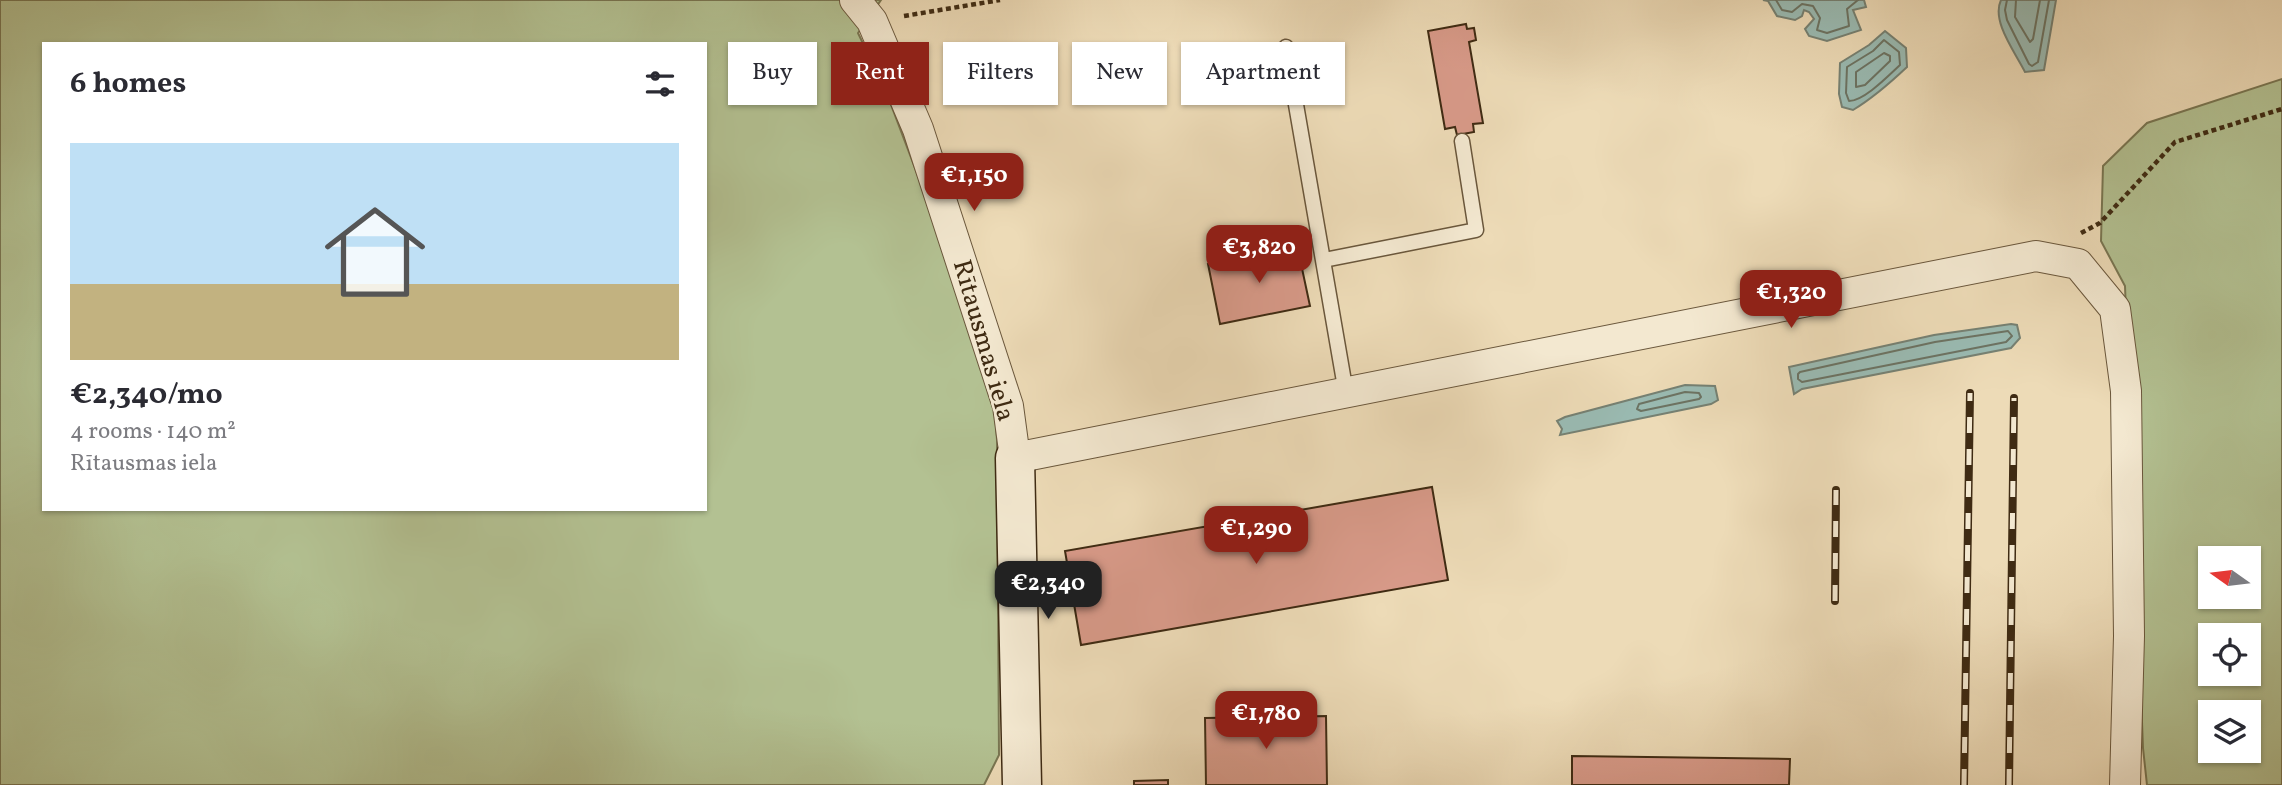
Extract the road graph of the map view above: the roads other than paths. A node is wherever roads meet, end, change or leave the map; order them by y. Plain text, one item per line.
1 (864, 10) edge
2 (1296, 105) edge
3 (1462, 141) dead end
4 (1324, 260) junction
5 (1346, 393) junction
6 (1015, 458) junction
7 (1022, 785) edge
8 (2125, 785) edge

1 - 6 street, Rītausmas iela
2 - 4 lane
3 - 4 lane
4 - 5 lane
5 - 6 street
5 - 8 street
6 - 7 street, Rītausmas iela

